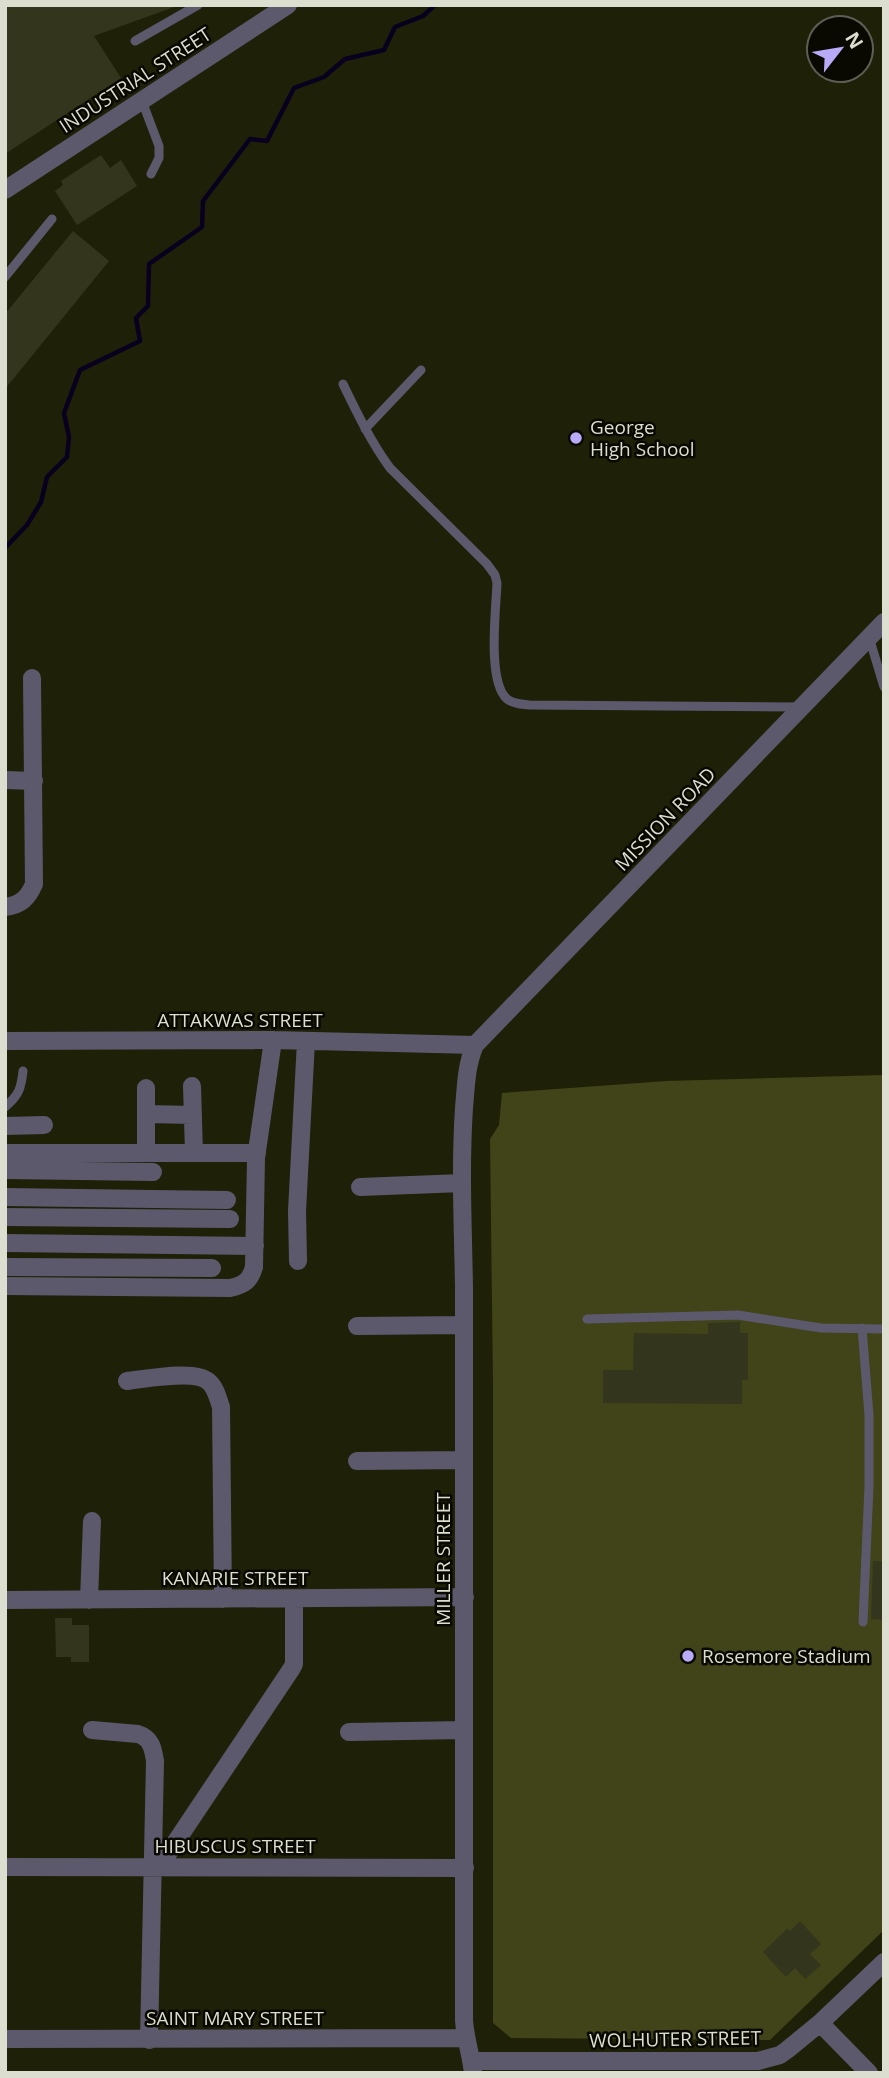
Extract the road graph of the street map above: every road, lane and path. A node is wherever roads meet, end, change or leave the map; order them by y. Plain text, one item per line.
1 (198, 5) edge
2 (288, 5) edge
3 (135, 41) dead end
4 (142, 101) junction
5 (151, 174) dead end
6 (5, 190) edge
7 (52, 219) dead end
8 (5, 277) edge
9 (421, 370) dead end
10 (343, 384) dead end
11 (365, 429) junction
12 (884, 622) edge
13 (869, 637) junction
14 (32, 678) dead end
15 (884, 687) edge
16 (802, 707) junction
17 (5, 780) edge
18 (34, 781) junction
19 (5, 907) edge
20 (5, 1041) edge
21 (274, 1041) junction
22 (306, 1041) junction
23 (475, 1045) junction
24 (23, 1071) dead end
25 (192, 1086) dead end
26 (146, 1088) dead end
27 (5, 1107) edge
28 (146, 1114) junction
29 (193, 1115) junction
30 (44, 1125) dead end
31 (5, 1126) edge
32 (86, 1152) junction
33 (146, 1152) junction
34 (5, 1153) edge
35 (194, 1153) junction
36 (257, 1153) junction
37 (5, 1170) edge
38 (87, 1171) junction
39 (153, 1172) dead end
40 (462, 1183) junction
41 (360, 1187) dead end
42 (5, 1197) edge
43 (88, 1199) junction
44 (166, 1199) junction
45 (227, 1200) dead end
46 (5, 1217) edge
47 (88, 1218) junction
48 (166, 1218) junction
49 (230, 1219) dead end
50 (5, 1243) edge
51 (88, 1244) junction
52 (142, 1244) junction
53 (166, 1244) junction
54 (255, 1246) junction
55 (298, 1261) dead end
56 (5, 1267) edge
57 (88, 1268) junction
58 (142, 1268) junction
59 (212, 1268) dead end
60 (5, 1286) edge
61 (88, 1287) junction
62 (141, 1287) junction
63 (587, 1319) dead end
64 (464, 1325) junction
65 (356, 1326) dead end
66 (862, 1328) junction
67 (884, 1329) edge
68 (127, 1381) dead end
69 (464, 1460) junction
70 (357, 1461) dead end
71 (92, 1521) dead end
72 (465, 1597) junction
73 (294, 1598) junction
74 (223, 1599) junction
75 (5, 1600) edge
76 (89, 1600) junction
77 (863, 1622) dead end
78 (92, 1730) dead end
79 (464, 1730) junction
80 (349, 1732) dead end
81 (5, 1867) edge
82 (156, 1867) junction
83 (465, 1868) junction
84 (884, 1962) edge
85 (820, 2023) junction
86 (465, 2038) junction
87 (5, 2039) edge
88 (149, 2039) junction
89 (472, 2067) edge
90 (636, 2067) edge
91 (869, 2073) edge

1 - 3 lane
2 - 4 street, INDUSTRIAL STREET
4 - 5 lane
4 - 6 street, INDUSTRIAL STREET
7 - 8 lane
9 - 11 lane
10 - 11 lane
11 - 16 lane
12 - 13 street, MISSION ROAD
13 - 15 lane
13 - 16 street, MISSION ROAD
14 - 18 street
16 - 23 street, MISSION ROAD
17 - 18 street
18 - 19 street
20 - 21 street, ATTAKWAS STREET
21 - 22 street, ATTAKWAS STREET
21 - 36 street
22 - 23 street, ATTAKWAS STREET
22 - 55 street
23 - 40 street, MILLER STREET
24 - 27 lane
25 - 29 street
26 - 28 street
28 - 29 street
28 - 33 street
29 - 35 street
30 - 31 street
32 - 33 street
32 - 34 street
32 - 38 street
33 - 35 street
35 - 36 street
36 - 54 street
37 - 38 street
38 - 39 street
38 - 43 street
40 - 41 street
40 - 64 street, MILLER STREET
42 - 43 street
43 - 44 street
43 - 47 street
44 - 45 street
44 - 48 street
46 - 47 street
47 - 48 street
47 - 51 street
48 - 49 street
48 - 53 street
50 - 51 street
51 - 52 street
51 - 57 street
52 - 53 street
52 - 58 street
53 - 54 street
54 - 62 street
56 - 57 street
57 - 58 street
57 - 61 street
58 - 59 street
58 - 62 street
60 - 61 street
61 - 62 street
63 - 66 lane
64 - 65 street
64 - 69 street, MILLER STREET
66 - 67 lane
66 - 77 lane
68 - 74 street
69 - 70 street
69 - 72 street, MILLER STREET
71 - 76 street
72 - 73 street, KANARIE STREET
72 - 79 street, MILLER STREET
73 - 74 street, KANARIE STREET
73 - 82 street
74 - 76 street, KANARIE STREET
75 - 76 street, KANARIE STREET
78 - 82 street
79 - 80 street
79 - 83 street, MILLER STREET
81 - 82 street, HIBUSCUS STREET
82 - 83 street, HIBUSCUS STREET
82 - 88 street
83 - 86 street, MILLER STREET
84 - 85 street, WOLHUTER STREET
85 - 90 street, WOLHUTER STREET
85 - 91 street
86 - 88 street, SAINT MARY STREET
86 - 89 street, MILLER STREET
87 - 88 street, SAINT MARY STREET
89 - 90 street, WOLHUTER STREET

